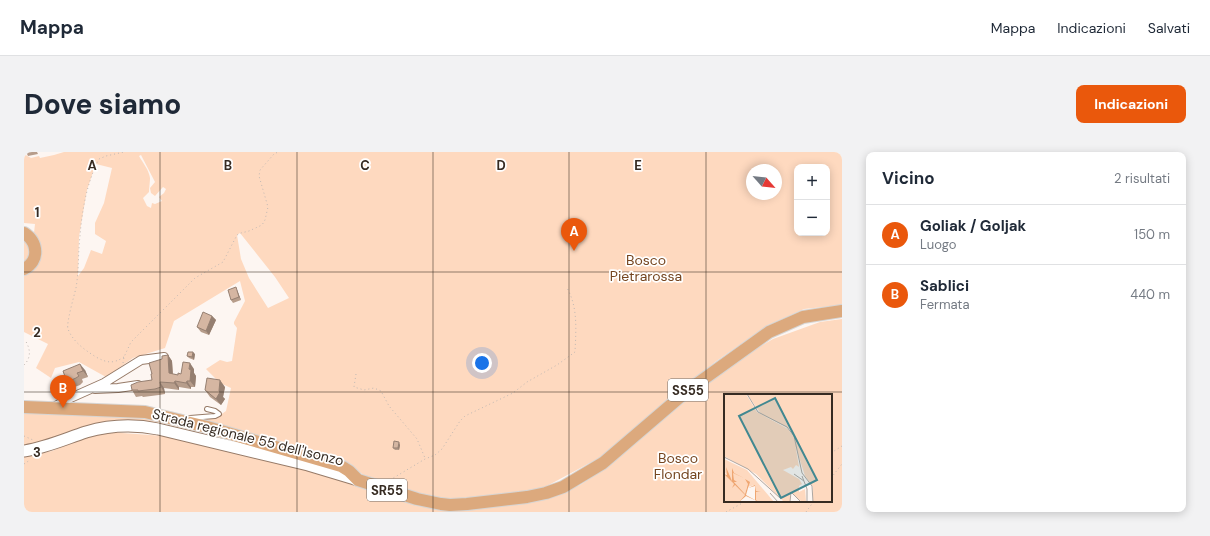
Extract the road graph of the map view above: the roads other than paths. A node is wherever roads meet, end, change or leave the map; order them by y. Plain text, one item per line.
1 (24, 233) edge
2 (24, 269) edge
3 (842, 311) edge
4 (164, 357) edge
5 (138, 385) edge
6 (92, 389) junction
7 (24, 407) edge
8 (52, 409) junction
9 (207, 409) dead end
10 (186, 422) junction
11 (24, 451) edge
12 (358, 480) junction
13 (418, 499) joint

1 - 2 main road
3 - 13 main road, SS55
4 - 6 street
5 - 6 street
6 - 8 street
7 - 8 main road
8 - 10 main road
9 - 10 lane
10 - 12 main road
11 - 12 main road, Strada regionale 55 dell'Isonzo / SR55
12 - 13 main road, Strada regionale 55 dell'Isonzo / SR55

